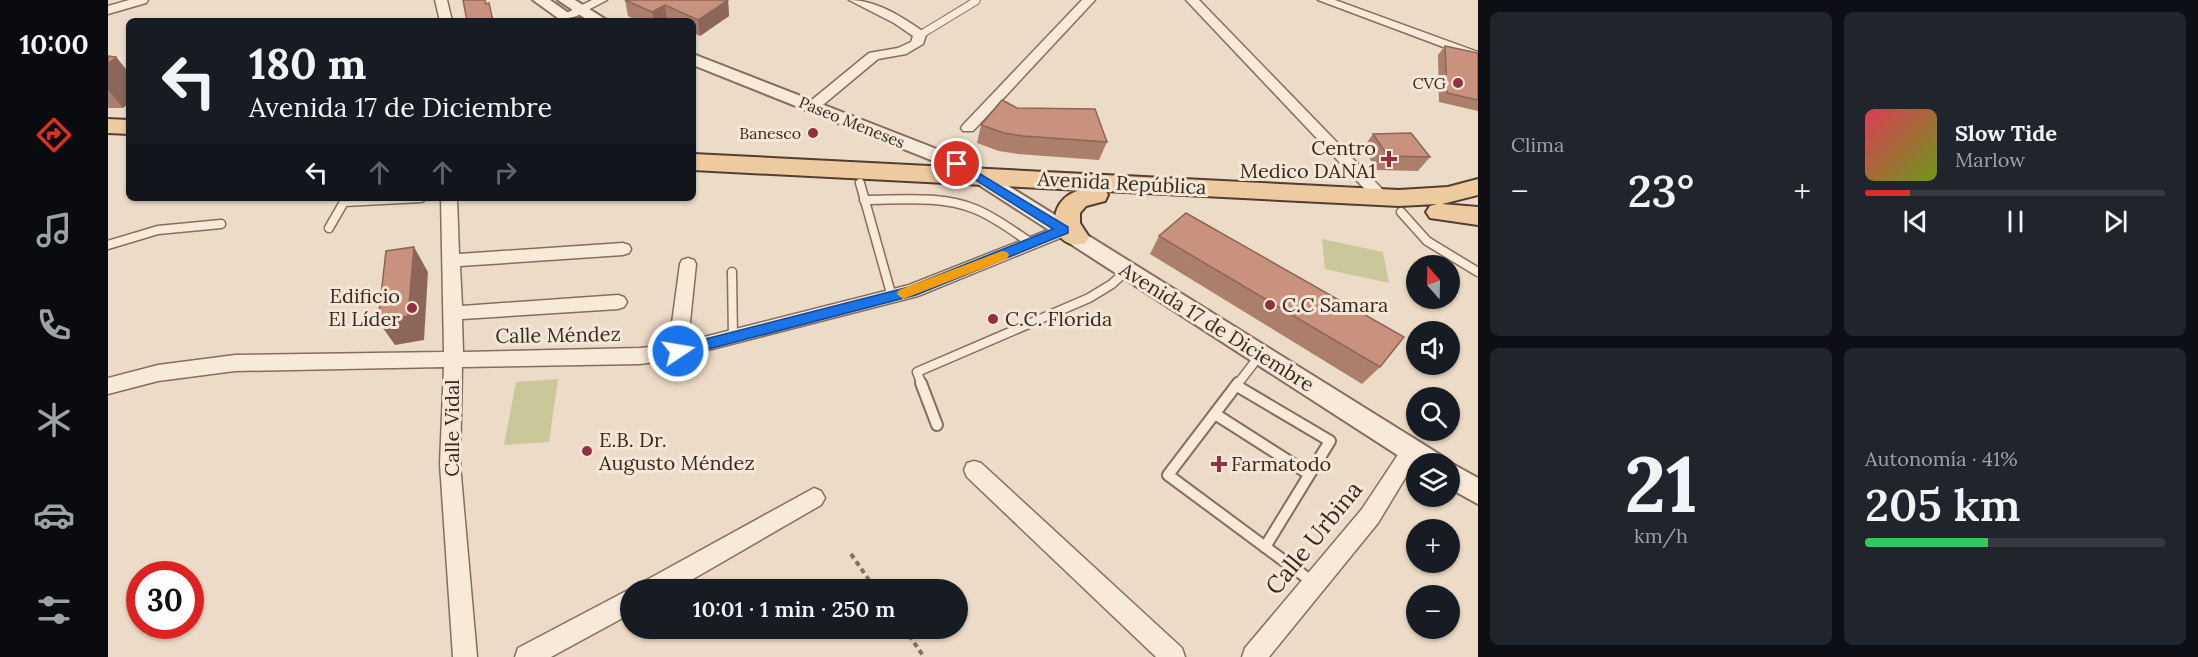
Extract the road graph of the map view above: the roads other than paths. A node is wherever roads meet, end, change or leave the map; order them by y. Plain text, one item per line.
1 (142, 0) edge
2 (441, 0) edge
3 (540, 0) edge
4 (565, 0) edge
5 (601, 0) edge
6 (855, 0) edge
7 (974, 0) edge
8 (1089, 0) edge
9 (1192, 0) edge
10 (1324, 0) edge
11 (108, 10) edge
12 (569, 17) edge
13 (445, 18) edge
14 (920, 35) junction
15 (1478, 56) edge
16 (696, 60) edge
17 (696, 73) edge
18 (813, 106) junction
19 (108, 126) edge
20 (126, 127) edge
21 (968, 128) dead end
22 (108, 139) edge
23 (126, 140) edge
24 (696, 162) edge
25 (942, 174) junction
26 (978, 175) junction
27 (696, 176) edge
28 (1478, 187) edge
29 (1001, 190) junction
30 (862, 192) junction
31 (1096, 195) junction
32 (1381, 197) junction
33 (363, 201) edge
34 (449, 201) edge
35 (1478, 206) edge
36 (1401, 212) junction
37 (1439, 212) junction
38 (1478, 216) edge
39 (221, 224) dead end
40 (329, 228) dead end
41 (1070, 234) junction
42 (1031, 243) junction
43 (108, 245) edge
44 (623, 249) dead end
45 (452, 262) junction
46 (688, 264) dead end
47 (1127, 270) junction
48 (732, 272) dead end
49 (1478, 272) edge
50 (892, 297) junction
51 (618, 302) dead end
52 (454, 314) junction
53 (733, 338) junction
54 (678, 351) junction
55 (1261, 355) junction
56 (453, 359) junction
57 (108, 386) edge
58 (1237, 386) junction
59 (1215, 414) junction
60 (937, 425) dead end
61 (1412, 450) junction
62 (1416, 453) edge
63 (974, 470) dead end
64 (1310, 474) junction
65 (1460, 481) edge
66 (1478, 492) edge
67 (814, 498) dead end
68 (1265, 547) junction
69 (670, 579) edge
70 (1314, 583) junction
71 (620, 606) edge
72 (465, 657) edge
73 (527, 657) edge
74 (1173, 657) edge
75 (1254, 657) edge

1 - 11 street
2 - 13 street
3 - 12 street
4 - 12 street
5 - 12 street
6 - 14 street
7 - 14 lane
8 - 21 street
9 - 32 street
10 - 15 street
14 - 18 street
16 - 18 street, Paseo Meneses
17 - 25 street, Paseo Meneses
18 - 26 street, Paseo Meneses
19 - 20 main road
22 - 23 main road
24 - 25 main road, Avenida República
25 - 26 main road, Avenida República
25 - 29 street, Paseo Meneses
26 - 29 street, Paseo Meneses
26 - 32 main road, Avenida República
27 - 30 main road, Avenida República
28 - 32 main road, Avenida República
29 - 30 main road, Avenida República
29 - 31 main road, Avenida República
29 - 41 street, Avenida 17 de Diciembre
30 - 42 lane
30 - 50 lane
31 - 36 main road, Avenida República
31 - 41 main road
33 - 40 lane
34 - 45 street, Calle Vidal
35 - 37 main road
36 - 37 main road, Avenida República
36 - 49 lane
37 - 38 main road
39 - 43 lane
41 - 42 street, Calle Méndez
41 - 47 street, Avenida 17 de Diciembre
42 - 50 street, Calle Méndez
44 - 45 street
45 - 52 street, Calle Vidal
46 - 54 street
47 - 55 street, Avenida 17 de Diciembre
47 - 60 lane
48 - 53 lane
50 - 53 street, Calle Méndez
51 - 52 street
52 - 56 street, Calle Vidal
53 - 54 street, Calle Méndez
54 - 56 street, Calle Méndez
55 - 58 lane
55 - 61 street, Avenida 17 de Diciembre
56 - 57 street, Calle Méndez
56 - 72 street, Calle Vidal
58 - 59 lane
58 - 64 lane
59 - 64 lane
59 - 68 lane
61 - 62 street, Avenida 17 de Diciembre
61 - 70 street, Calle Urbina
63 - 74 street
64 - 68 lane
65 - 66 street
67 - 69 street
68 - 70 lane
70 - 75 street, Calle Urbina
71 - 73 street

